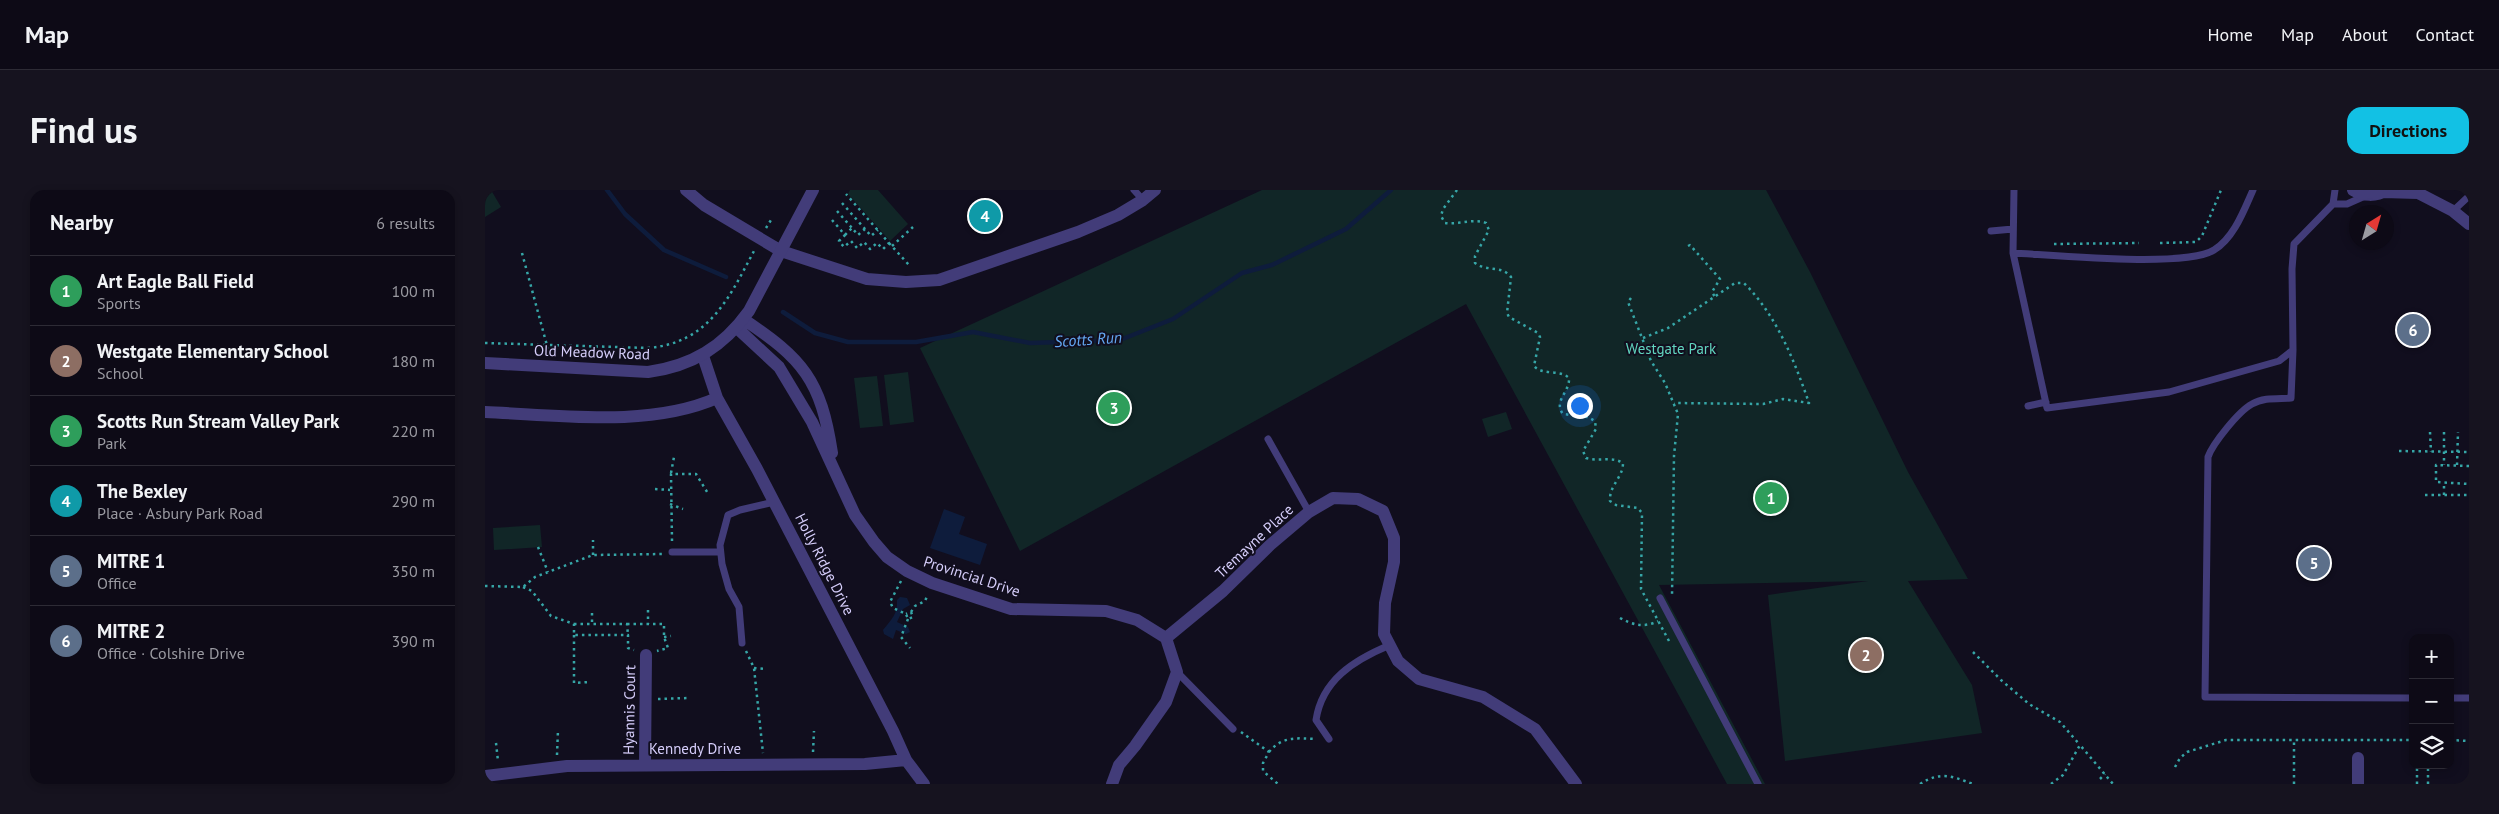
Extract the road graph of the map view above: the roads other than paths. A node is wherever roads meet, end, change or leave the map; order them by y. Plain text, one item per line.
1 (686, 190) edge
2 (813, 190) edge
3 (1134, 190) edge
4 (1155, 190) edge
5 (2014, 190) edge
6 (2253, 190) edge
7 (2335, 190) edge
8 (2353, 190) edge
9 (2385, 191) edge
10 (2417, 191) edge
11 (2366, 195) junction
12 (2469, 196) edge
13 (1143, 200) junction
14 (2333, 204) junction
15 (2453, 211) junction
16 (2469, 224) edge
17 (1991, 230) dead end
18 (2013, 230) junction
19 (781, 251) junction
20 (2013, 253) junction
21 (740, 323) junction
22 (2293, 350) junction
23 (703, 356) junction
24 (485, 363) edge
25 (717, 398) junction
26 (2046, 402) junction
27 (2028, 406) dead end
28 (485, 412) edge
29 (1268, 438) dead end
30 (834, 465) junction
31 (774, 502) junction
32 (1309, 512) junction
33 (671, 552) road end
34 (721, 552) junction
35 (1660, 599) road end
36 (1166, 638) junction
37 (742, 643) road end
38 (1390, 645) junction
39 (646, 655) road end
40 (1177, 672) junction
41 (2409, 698) edge
42 (2454, 698) edge
43 (2469, 698) edge
44 (1233, 728) road end
45 (1329, 739) road end
46 (2358, 758) dead end
47 (905, 760) junction
48 (645, 764) junction
49 (485, 776) edge
50 (924, 784) edge
51 (1113, 784) edge
52 (1576, 784) edge
53 (1758, 784) edge
54 (2358, 784) edge

1 - 19 street
2 - 19 street, Old Meadow Road
3 - 13 lane
4 - 13 street
5 - 18 lane
6 - 20 lane
7 - 14 lane
8 - 11 street
9 - 10 street
9 - 11 street
10 - 15 street
11 - 14 lane
12 - 15 lane
13 - 19 street
14 - 22 lane
15 - 16 street
17 - 18 lane
18 - 20 lane
19 - 21 street, Old Meadow Road
20 - 26 lane
21 - 23 street, Old Meadow Road
21 - 30 street, Provincial Drive
21 - 30 street, Provincial Drive
22 - 26 lane
22 - 41 lane
23 - 24 street, Old Meadow Road
23 - 25 street, Holly Ridge Drive
25 - 28 street
25 - 31 street, Holly Ridge Drive
26 - 27 lane
29 - 32 lane
30 - 36 street, Provincial Drive
31 - 34 lane
31 - 47 street, Holly Ridge Drive
32 - 36 street, Tremayne Place
32 - 38 street, Tremayne Place
33 - 34 lane
34 - 37 lane
35 - 53 lane
36 - 40 street
38 - 45 lane
38 - 52 street, Tremayne Place
39 - 48 street, Hyannis Court
40 - 44 lane
40 - 51 street
42 - 43 lane
46 - 54 street
47 - 48 street, Kennedy Drive
47 - 50 street, Holly Ridge Drive
48 - 49 street, Kennedy Drive

